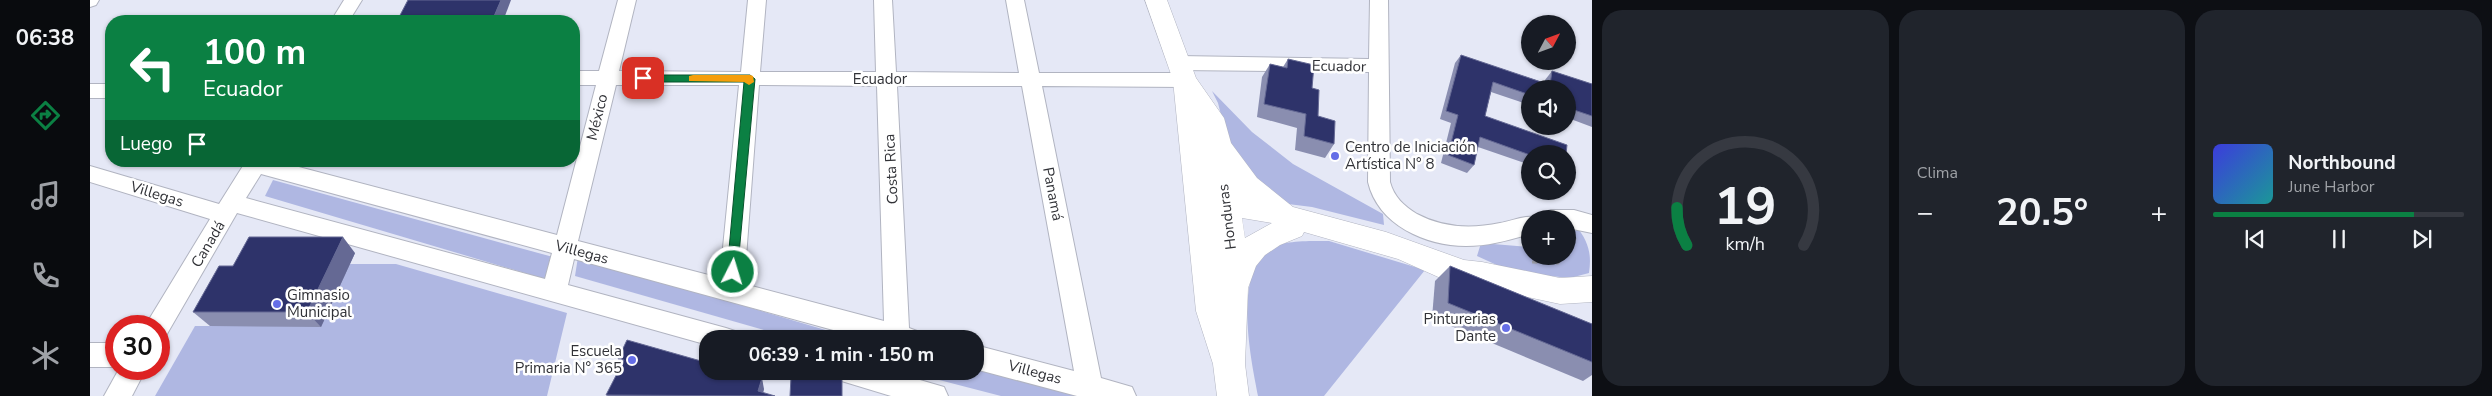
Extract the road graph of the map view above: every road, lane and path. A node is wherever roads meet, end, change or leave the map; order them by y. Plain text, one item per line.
1 (353, 0) edge
2 (627, 0) edge
3 (757, 0) edge
4 (883, 0) edge
5 (1015, 0) edge
6 (1156, 0) edge
7 (1380, 0) edge
8 (344, 15) edge
9 (1380, 66) junction
10 (1182, 71) junction
11 (580, 78) edge
12 (607, 78) junction
13 (750, 79) junction
14 (887, 79) junction
15 (1031, 79) junction
16 (90, 91) edge
17 (105, 91) edge
18 (1218, 142) junction
19 (254, 167) edge
20 (271, 167) edge
21 (90, 174) edge
22 (228, 209) junction
23 (1218, 210) junction
24 (1576, 220) edge
25 (1291, 222) junction
26 (1592, 224) edge
27 (1521, 227) edge
28 (565, 248) junction
29 (1461, 272) junction
30 (1592, 289) edge
31 (1234, 290) junction
32 (731, 291) junction
33 (554, 292) junction
34 (165, 315) edge
35 (1565, 318) edge
36 (872, 330) edge
37 (901, 330) edge
38 (699, 332) edge
39 (90, 355) edge
40 (105, 355) edge
41 (984, 358) edge
42 (1229, 364) junction
43 (126, 380) edge
44 (880, 380) edge
45 (896, 384) edge
46 (1090, 387) junction
47 (117, 396) edge
48 (935, 396) edge
49 (1123, 396) edge
50 (1233, 396) edge

1 - 8 street
2 - 12 street, México
3 - 13 street
4 - 14 street, Costa Rica
5 - 15 street, Panamá
6 - 10 main road, Honduras
7 - 9 street
9 - 10 street, Ecuador
9 - 27 street
10 - 15 street, Ecuador
10 - 18 main road, Honduras
10 - 23 main road, Honduras
11 - 12 street, Ecuador
12 - 13 street, Ecuador
12 - 28 street, México
13 - 14 street, Ecuador
13 - 32 street
14 - 15 street, Ecuador
14 - 37 street, Costa Rica
15 - 46 street, Panamá
16 - 17 street
18 - 23 main road, Honduras
18 - 25 main road
19 - 22 street, Canadá
20 - 28 street, Villegas
21 - 22 street, Villegas
22 - 33 street, Villegas
22 - 34 street, Canadá
23 - 25 main road
23 - 31 main road, Honduras
23 - 42 main road, Honduras
24 - 26 street
25 - 29 main road
25 - 31 main road
28 - 32 street, Villegas
28 - 33 street, México
29 - 30 main road
29 - 35 main road
31 - 42 main road, Honduras
32 - 36 street, Villegas
33 - 38 street, Villegas
39 - 40 street
41 - 46 street, Villegas
42 - 50 main road, Honduras
43 - 47 street
44 - 45 street
45 - 48 street
46 - 49 street, Villegas

